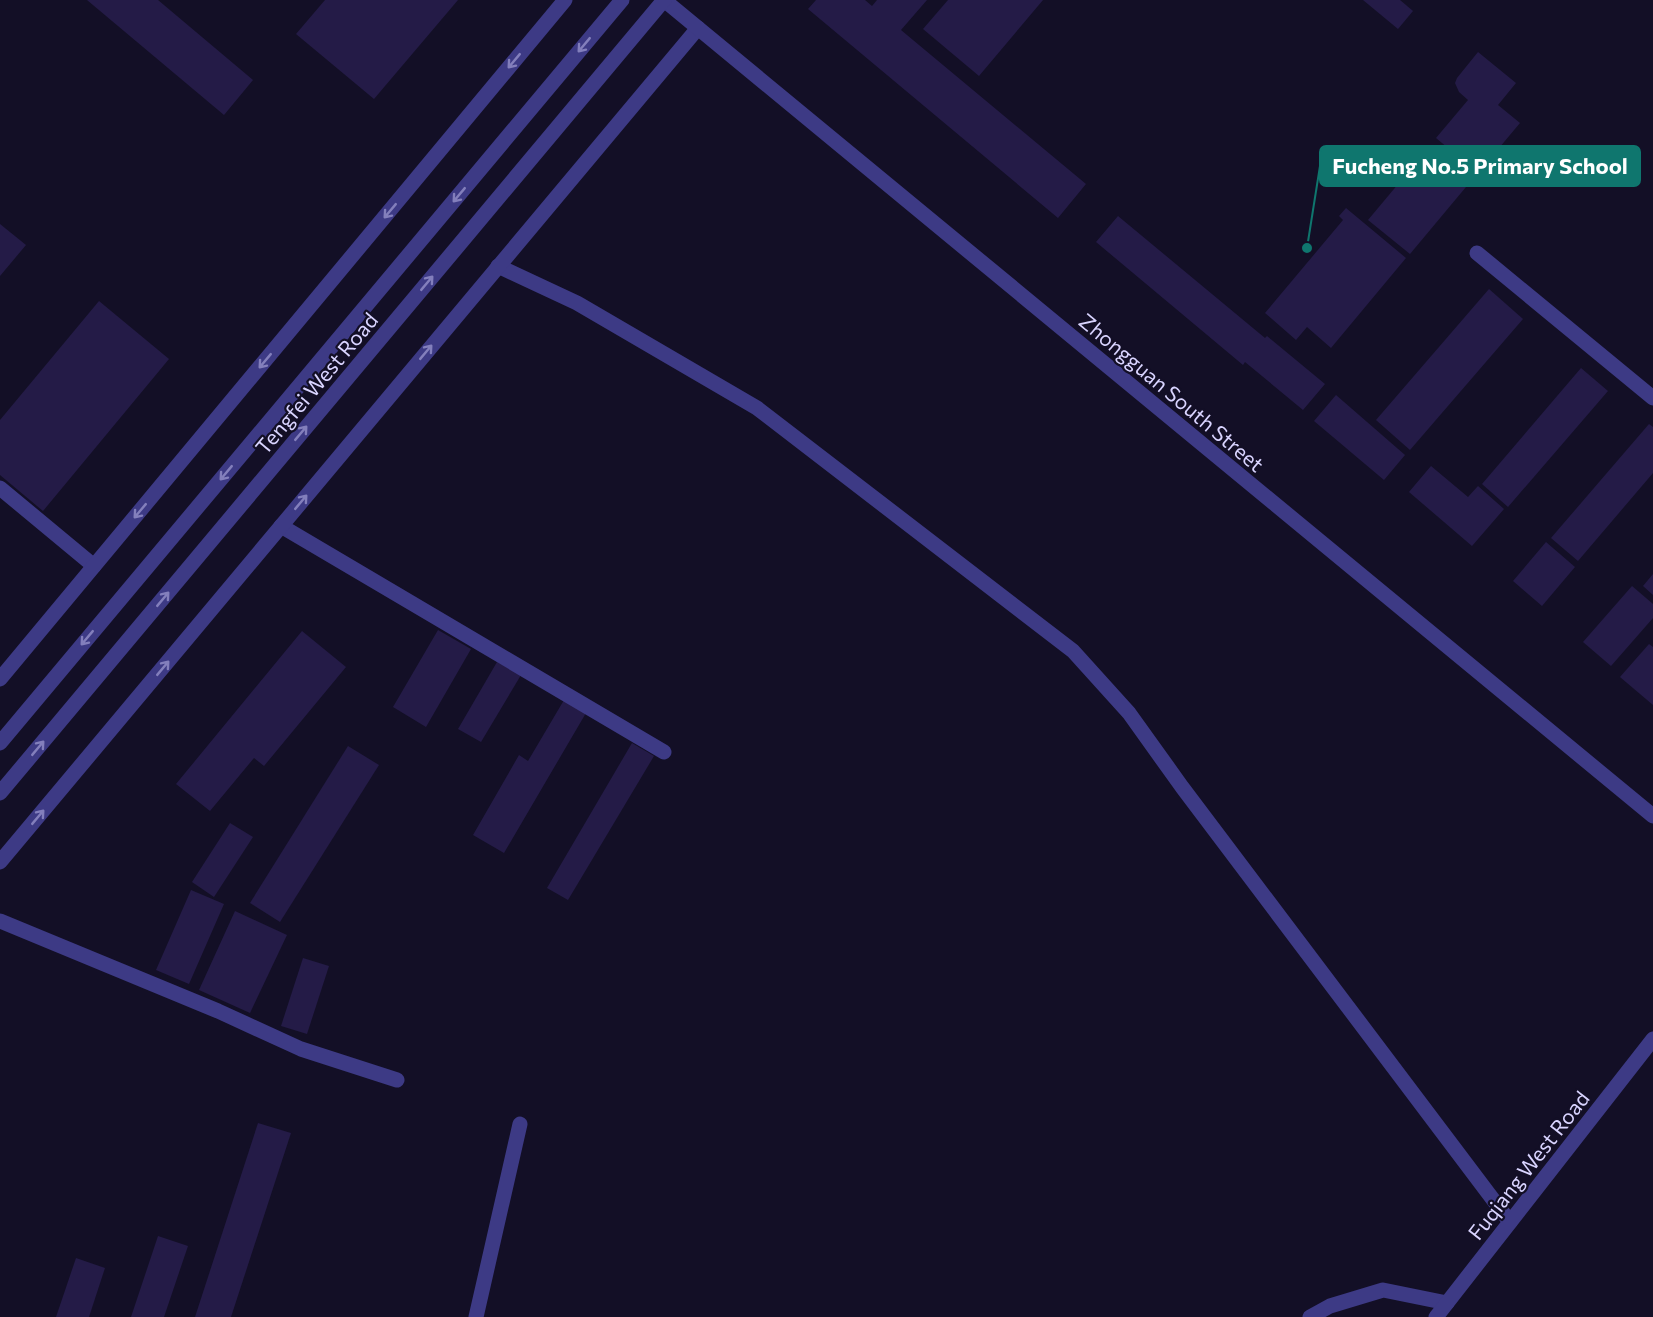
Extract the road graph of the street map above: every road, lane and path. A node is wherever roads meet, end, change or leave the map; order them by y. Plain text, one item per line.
1 (565, 0) edge
2 (622, 0) edge
3 (664, 0) edge
4 (698, 28) junction
5 (1477, 253) dead end
6 (498, 266) junction
7 (1653, 398) edge
8 (0, 488) edge
9 (281, 526) junction
10 (94, 566) junction
11 (0, 679) edge
12 (0, 743) edge
13 (664, 752) dead end
14 (0, 793) edge
15 (1653, 816) edge
16 (0, 862) edge
17 (0, 921) edge
18 (1653, 1038) edge
19 (398, 1080) dead end
20 (520, 1124) dead end
21 (1510, 1222) junction
22 (1447, 1303) junction
23 (476, 1317) edge
24 (1310, 1317) edge
25 (1437, 1317) edge

1 -> 10 street
2 -> 12 street, Tengfei West Road
3 - 4 street, Zhongguan South Street
14 -> 3 street, Tengfei West Road
4 - 6 street
4 - 15 street, Zhongguan South Street
5 - 7 street
9 -> 6 street
6 - 21 street
8 - 10 street
9 - 13 street
16 -> 9 street
10 - 11 street
17 - 19 street
18 - 21 street, Fuqiang West Road
20 - 23 street
21 - 22 street, Fuqiang West Road
22 - 24 street
22 - 25 street, Fuqiang West Road

